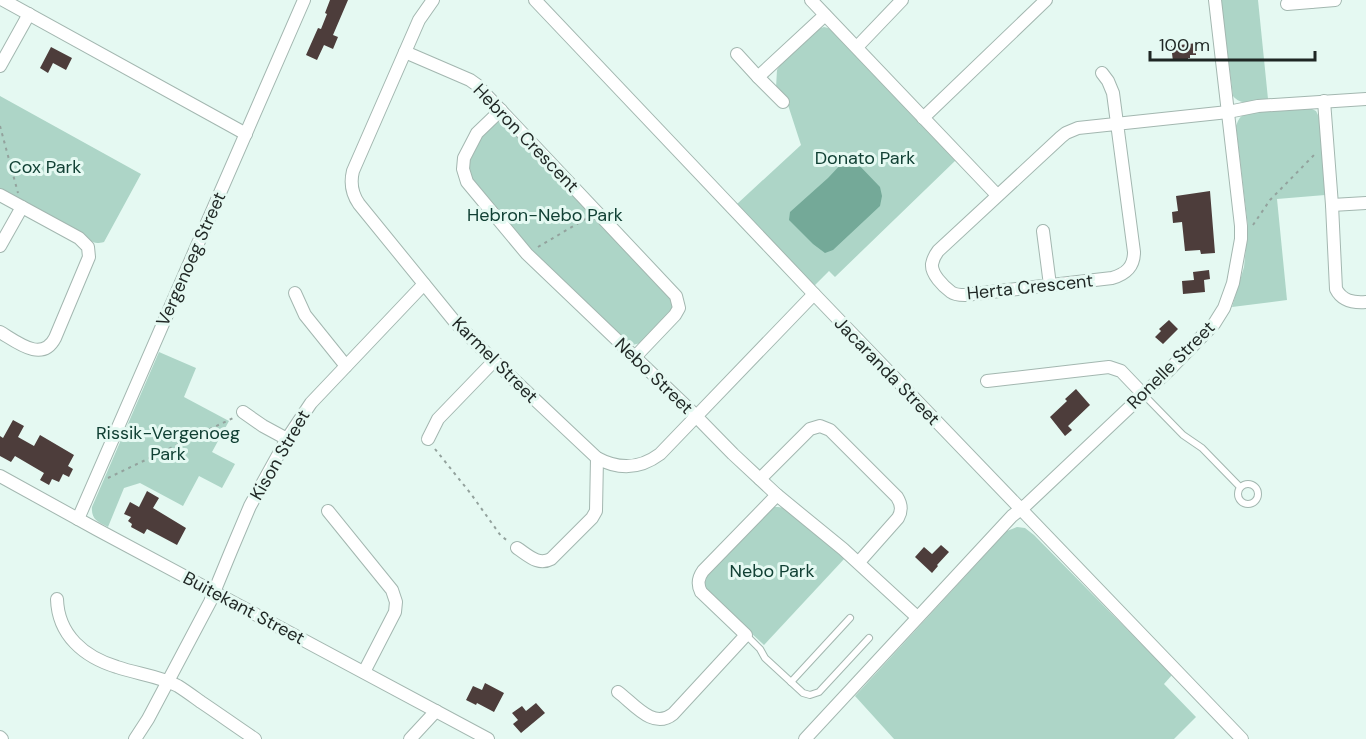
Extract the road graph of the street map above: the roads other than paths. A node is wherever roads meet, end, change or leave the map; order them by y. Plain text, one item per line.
1 (3, 0) edge
2 (304, 0) edge
3 (433, 0) edge
4 (536, 0) edge
5 (811, 0) edge
6 (902, 0) edge
7 (1046, 0) edge
8 (1215, 0) edge
9 (1335, 0) edge
10 (1311, 1) edge
11 (1287, 4) dead end
12 (29, 14) junction
13 (825, 15) junction
14 (857, 47) junction
15 (405, 52) junction
16 (736, 54) dead end
17 (0, 66) edge
18 (1102, 73) dead end
19 (758, 77) junction
20 (1366, 99) edge
21 (1324, 101) junction
22 (783, 102) dead end
23 (501, 110) junction
24 (1228, 112) junction
25 (923, 118) junction
26 (1117, 124) junction
27 (246, 134) junction
28 (0, 195) edge
29 (997, 195) junction
30 (1366, 203) edge
31 (1332, 205) junction
32 (22, 207) junction
33 (1043, 231) dead end
34 (0, 246) edge
35 (424, 284) junction
36 (1050, 285) junction
37 (296, 293) dead end
38 (814, 294) junction
39 (1366, 302) edge
40 (0, 332) edge
41 (635, 357) junction
42 (494, 361) junction
43 (346, 366) junction
44 (987, 381) dead end
45 (1143, 394) junction
46 (243, 412) dead end
47 (696, 417) junction
48 (287, 439) junction
49 (428, 439) road end
50 (597, 458) junction
51 (0, 476) edge
52 (760, 479) junction
53 (1240, 487) dead end
54 (777, 495) junction
55 (1020, 510) junction
56 (328, 511) dead end
57 (78, 519) junction
58 (517, 548) road end
59 (858, 562) junction
60 (214, 592) junction
61 (57, 599) dead end
62 (917, 617) junction
63 (850, 618) dead end
64 (746, 635) junction
65 (869, 638) dead end
66 (364, 672) junction
67 (168, 682) junction
68 (791, 682) junction
69 (618, 692) dead end
70 (436, 711) junction
71 (135, 739) edge
72 (255, 739) edge
73 (410, 739) edge
74 (488, 739) edge
75 (805, 739) edge
76 (1242, 739) edge

1 - 12 street
2 - 27 street, Vergenoeg Street
3 - 15 street, Karmel Street
4 - 38 street, Jacaranda Street
5 - 13 street
6 - 14 street
7 - 25 street
8 - 24 street, Ronelle Street
9 - 10 street
10 - 11 street
12 - 17 street
12 - 27 street
13 - 14 street
13 - 19 street
14 - 25 street
15 - 23 street, Hebron Crescent
15 - 35 street, Karmel Street
16 - 19 street
18 - 26 street
19 - 22 street
20 - 21 street, Herta Crescent
21 - 24 street, Herta Crescent
21 - 31 street
23 - 41 street, Nebo Street
23 - 41 street, Hebron Crescent
24 - 26 street, Herta Crescent
24 - 45 street, Ronelle Street
25 - 29 street
26 - 29 street, Herta Crescent
26 - 36 street, Herta Crescent
27 - 57 street, Vergenoeg Street
28 - 32 street
29 - 36 street, Herta Crescent
30 - 31 street
31 - 39 street
32 - 34 street
32 - 40 street
33 - 36 street
35 - 42 street, Karmel Street
35 - 43 street, Kison Street
37 - 43 street
38 - 47 street, Karmel Street
38 - 55 street, Jacaranda Street
41 - 47 street, Nebo Street
42 - 49 street
42 - 50 street, Karmel Street
43 - 48 street, Kison Street
44 - 45 street
45 - 53 lane
45 - 55 street, Ronelle Street
46 - 48 street
47 - 50 street, Karmel Street
47 - 52 street, Nebo Street
48 - 60 street, Kison Street
50 - 58 street
51 - 57 street, Buitekant Street
52 - 54 street, Nebo Street
52 - 59 street
54 - 59 street, Nebo Street
54 - 64 street
55 - 62 street, Ronelle Street
55 - 76 street, Jacaranda Street
56 - 66 street
57 - 60 street, Buitekant Street
59 - 62 street, Nebo Street
60 - 66 street, Buitekant Street
60 - 67 street, Kison Street
61 - 67 street
62 - 75 street, Ronelle Street
63 - 68 lane
64 - 68 lane
64 - 69 street
65 - 68 lane
66 - 70 street, Buitekant Street
67 - 71 street, Kison Street
67 - 72 street
70 - 73 street
70 - 74 street, Buitekant Street

